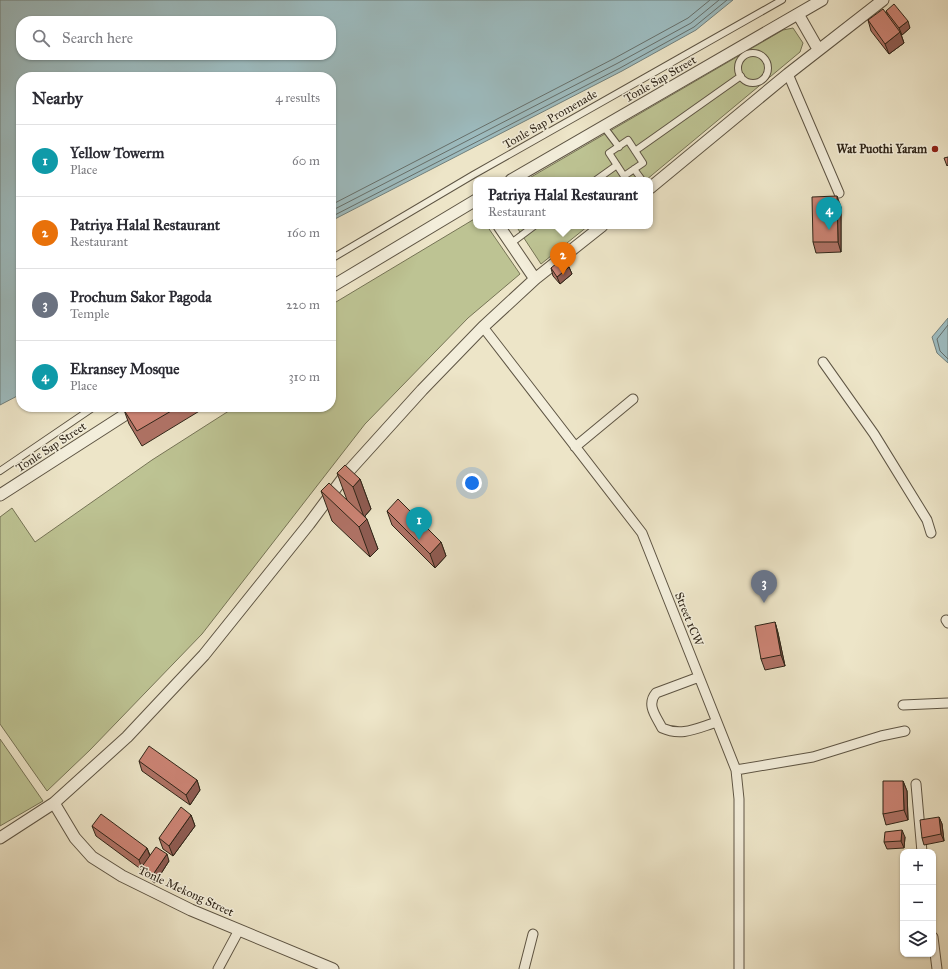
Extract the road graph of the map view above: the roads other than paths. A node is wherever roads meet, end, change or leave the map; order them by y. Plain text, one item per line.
1 (782, 0) edge
2 (822, 0) edge
3 (883, 0) edge
4 (798, 14) junction
5 (818, 49) junction
6 (743, 52) junction
7 (788, 74) junction
8 (741, 76) junction
9 (762, 80) junction
10 (770, 89) junction
11 (604, 127) junction
12 (619, 146) junction
13 (635, 151) junction
14 (617, 165) junction
15 (634, 169) junction
16 (515, 177) edge
17 (600, 177) edge
18 (640, 177) edge
19 (653, 186) edge
20 (839, 193) dead end
21 (473, 202) edge
22 (501, 229) edge
23 (530, 229) edge
24 (598, 229) edge
25 (510, 244) junction
26 (336, 257) edge
27 (535, 279) junction
28 (336, 284) edge
29 (483, 327) junction
30 (822, 362) dead end
31 (633, 399) dead end
32 (87, 412) edge
33 (129, 412) edge
34 (575, 447) junction
35 (0, 470) edge
36 (0, 495) edge
37 (932, 533) dead end
38 (700, 677) junction
39 (948, 703) edge
40 (903, 705) dead end
41 (717, 722) junction
42 (905, 731) dead end
43 (736, 770) junction
44 (916, 784) dead end
45 (54, 803) junction
46 (0, 838) edge
47 (922, 849) edge
48 (238, 930) junction
49 (533, 934) dead end
50 (936, 957) edge
51 (218, 969) edge
52 (333, 969) edge
53 (524, 969) edge
54 (739, 969) edge
55 (937, 969) edge

1 - 26 street, Tonle Sap Promenade
2 - 4 street, Tonle Sap Street
3 - 5 street
4 - 5 street
4 - 6 street, Tonle Sap Street
5 - 7 street
6 - 8 street
6 - 9 street
6 - 11 street, Tonle Sap Street
7 - 10 street
7 - 20 street
8 - 9 street
8 - 13 street
9 - 10 street
10 - 19 street
11 - 12 street
11 - 16 street, Tonle Sap Street
12 - 13 street
12 - 14 street
13 - 15 street
14 - 15 street
14 - 17 street
15 - 18 street
21 - 28 street
22 - 25 street
23 - 25 street
24 - 27 street
25 - 27 street
27 - 29 street
29 - 34 street, Street 1CW
29 - 45 street
30 - 37 street
31 - 34 street
32 - 35 street
33 - 36 street, Tonle Sap Street
34 - 38 street, Street 1CW
38 - 41 street, Street 1CW
38 - 41 street
39 - 40 street
41 - 43 street, Street 1CW
42 - 43 street
43 - 54 street, Street 1CW
44 - 47 street
45 - 46 street
45 - 48 street, Tonle Mekong Street
48 - 51 street
48 - 52 street, Tonle Mekong Street
49 - 53 street
50 - 55 street

